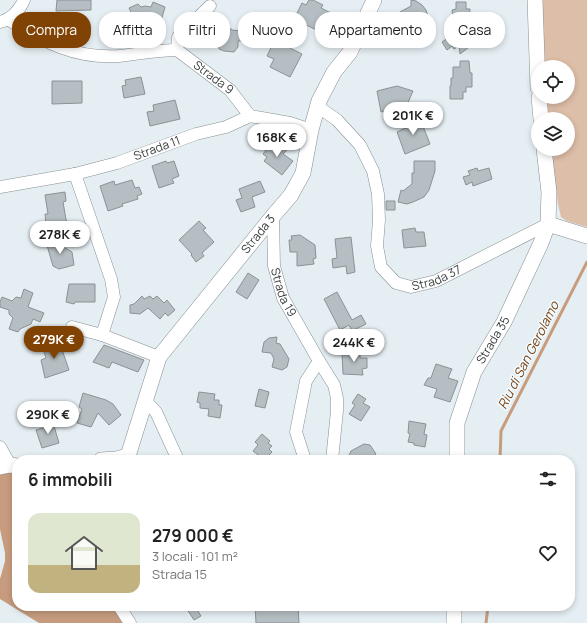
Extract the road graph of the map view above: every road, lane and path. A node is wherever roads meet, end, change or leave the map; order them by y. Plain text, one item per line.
1 (24, 0) edge
2 (535, 0) edge
3 (371, 2) edge
4 (210, 6) dead end
5 (4, 21) edge
6 (177, 50) junction
7 (537, 60) edge
8 (317, 106) junction
9 (250, 116) junction
10 (311, 130) junction
11 (545, 156) edge
12 (75, 174) junction
13 (0, 187) edge
14 (273, 216) junction
15 (548, 224) junction
16 (587, 236) edge
17 (72, 327) dead end
18 (102, 335) junction
19 (159, 357) junction
20 (319, 361) junction
21 (146, 401) junction
22 (0, 447) edge
23 (129, 455) edge
24 (176, 455) edge
25 (303, 455) edge
26 (333, 455) edge
27 (457, 455) edge
28 (9, 466) edge
29 (123, 611) edge
30 (454, 611) edge
31 (130, 623) edge
32 (454, 623) edge

1 - 5 street
2 - 7 street
3 - 8 street, Strada 3
4 - 6 street
5 - 6 street
6 - 9 street, Strada 9
8 - 10 street, Strada 3
8 - 15 street, Strada 37
9 - 10 street
9 - 12 street, Strada 11
10 - 14 street, Strada 3
11 - 15 street
12 - 13 street, Strada 11
12 - 18 street
14 - 19 street, Strada 3
14 - 20 street, Strada 19
15 - 16 street
15 - 27 street, Strada 35
17 - 18 street
18 - 19 street
19 - 21 street, Strada 3
20 - 25 street
20 - 26 street, Strada 19
21 - 23 street, Strada 3
21 - 24 street
22 - 28 street
29 - 31 street
30 - 32 street

